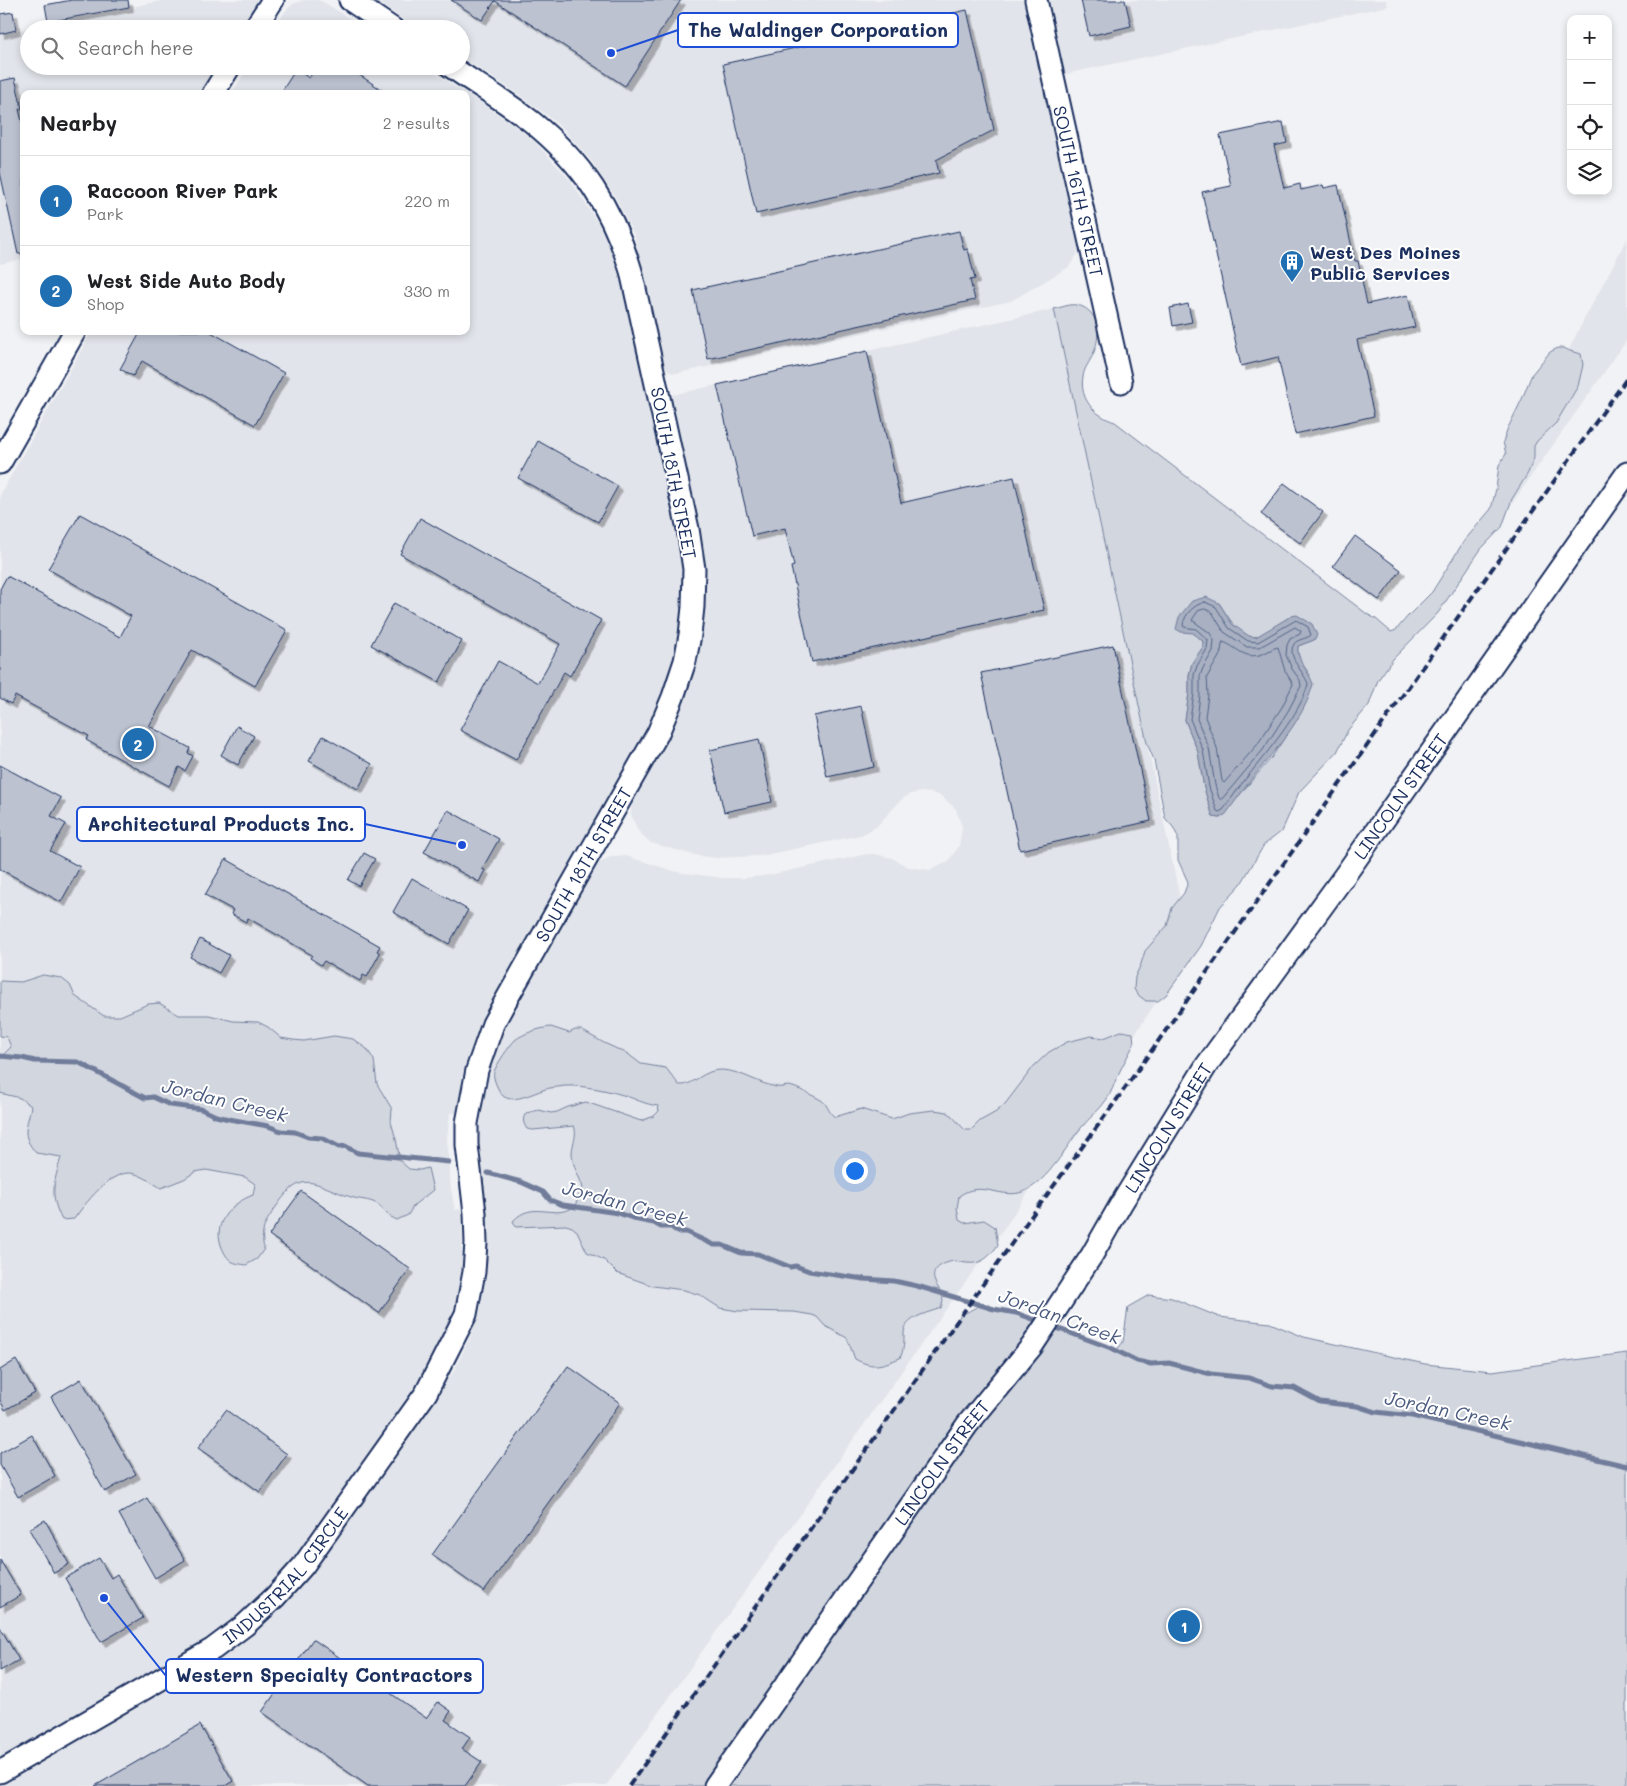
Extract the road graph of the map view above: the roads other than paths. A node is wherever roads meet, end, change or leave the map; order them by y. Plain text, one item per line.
1 (273, 0) edge
2 (350, 0) edge
3 (1036, 0) edge
4 (260, 20) edge
5 (380, 20) edge
6 (225, 75) edge
7 (463, 75) edge
8 (215, 90) edge
9 (72, 335) edge
10 (1121, 382) dead end
11 (0, 463) edge
12 (1627, 474) edge
13 (426, 1393) joint
14 (0, 1772) edge
15 (715, 1786) edge

1 - 4 street
2 - 5 street
3 - 10 street, SOUTH 16TH STREET
6 - 8 street
7 - 13 street, SOUTH 18TH STREET
9 - 11 street
12 - 15 street, LINCOLN STREET
13 - 14 street, INDUSTRIAL CIRCLE

